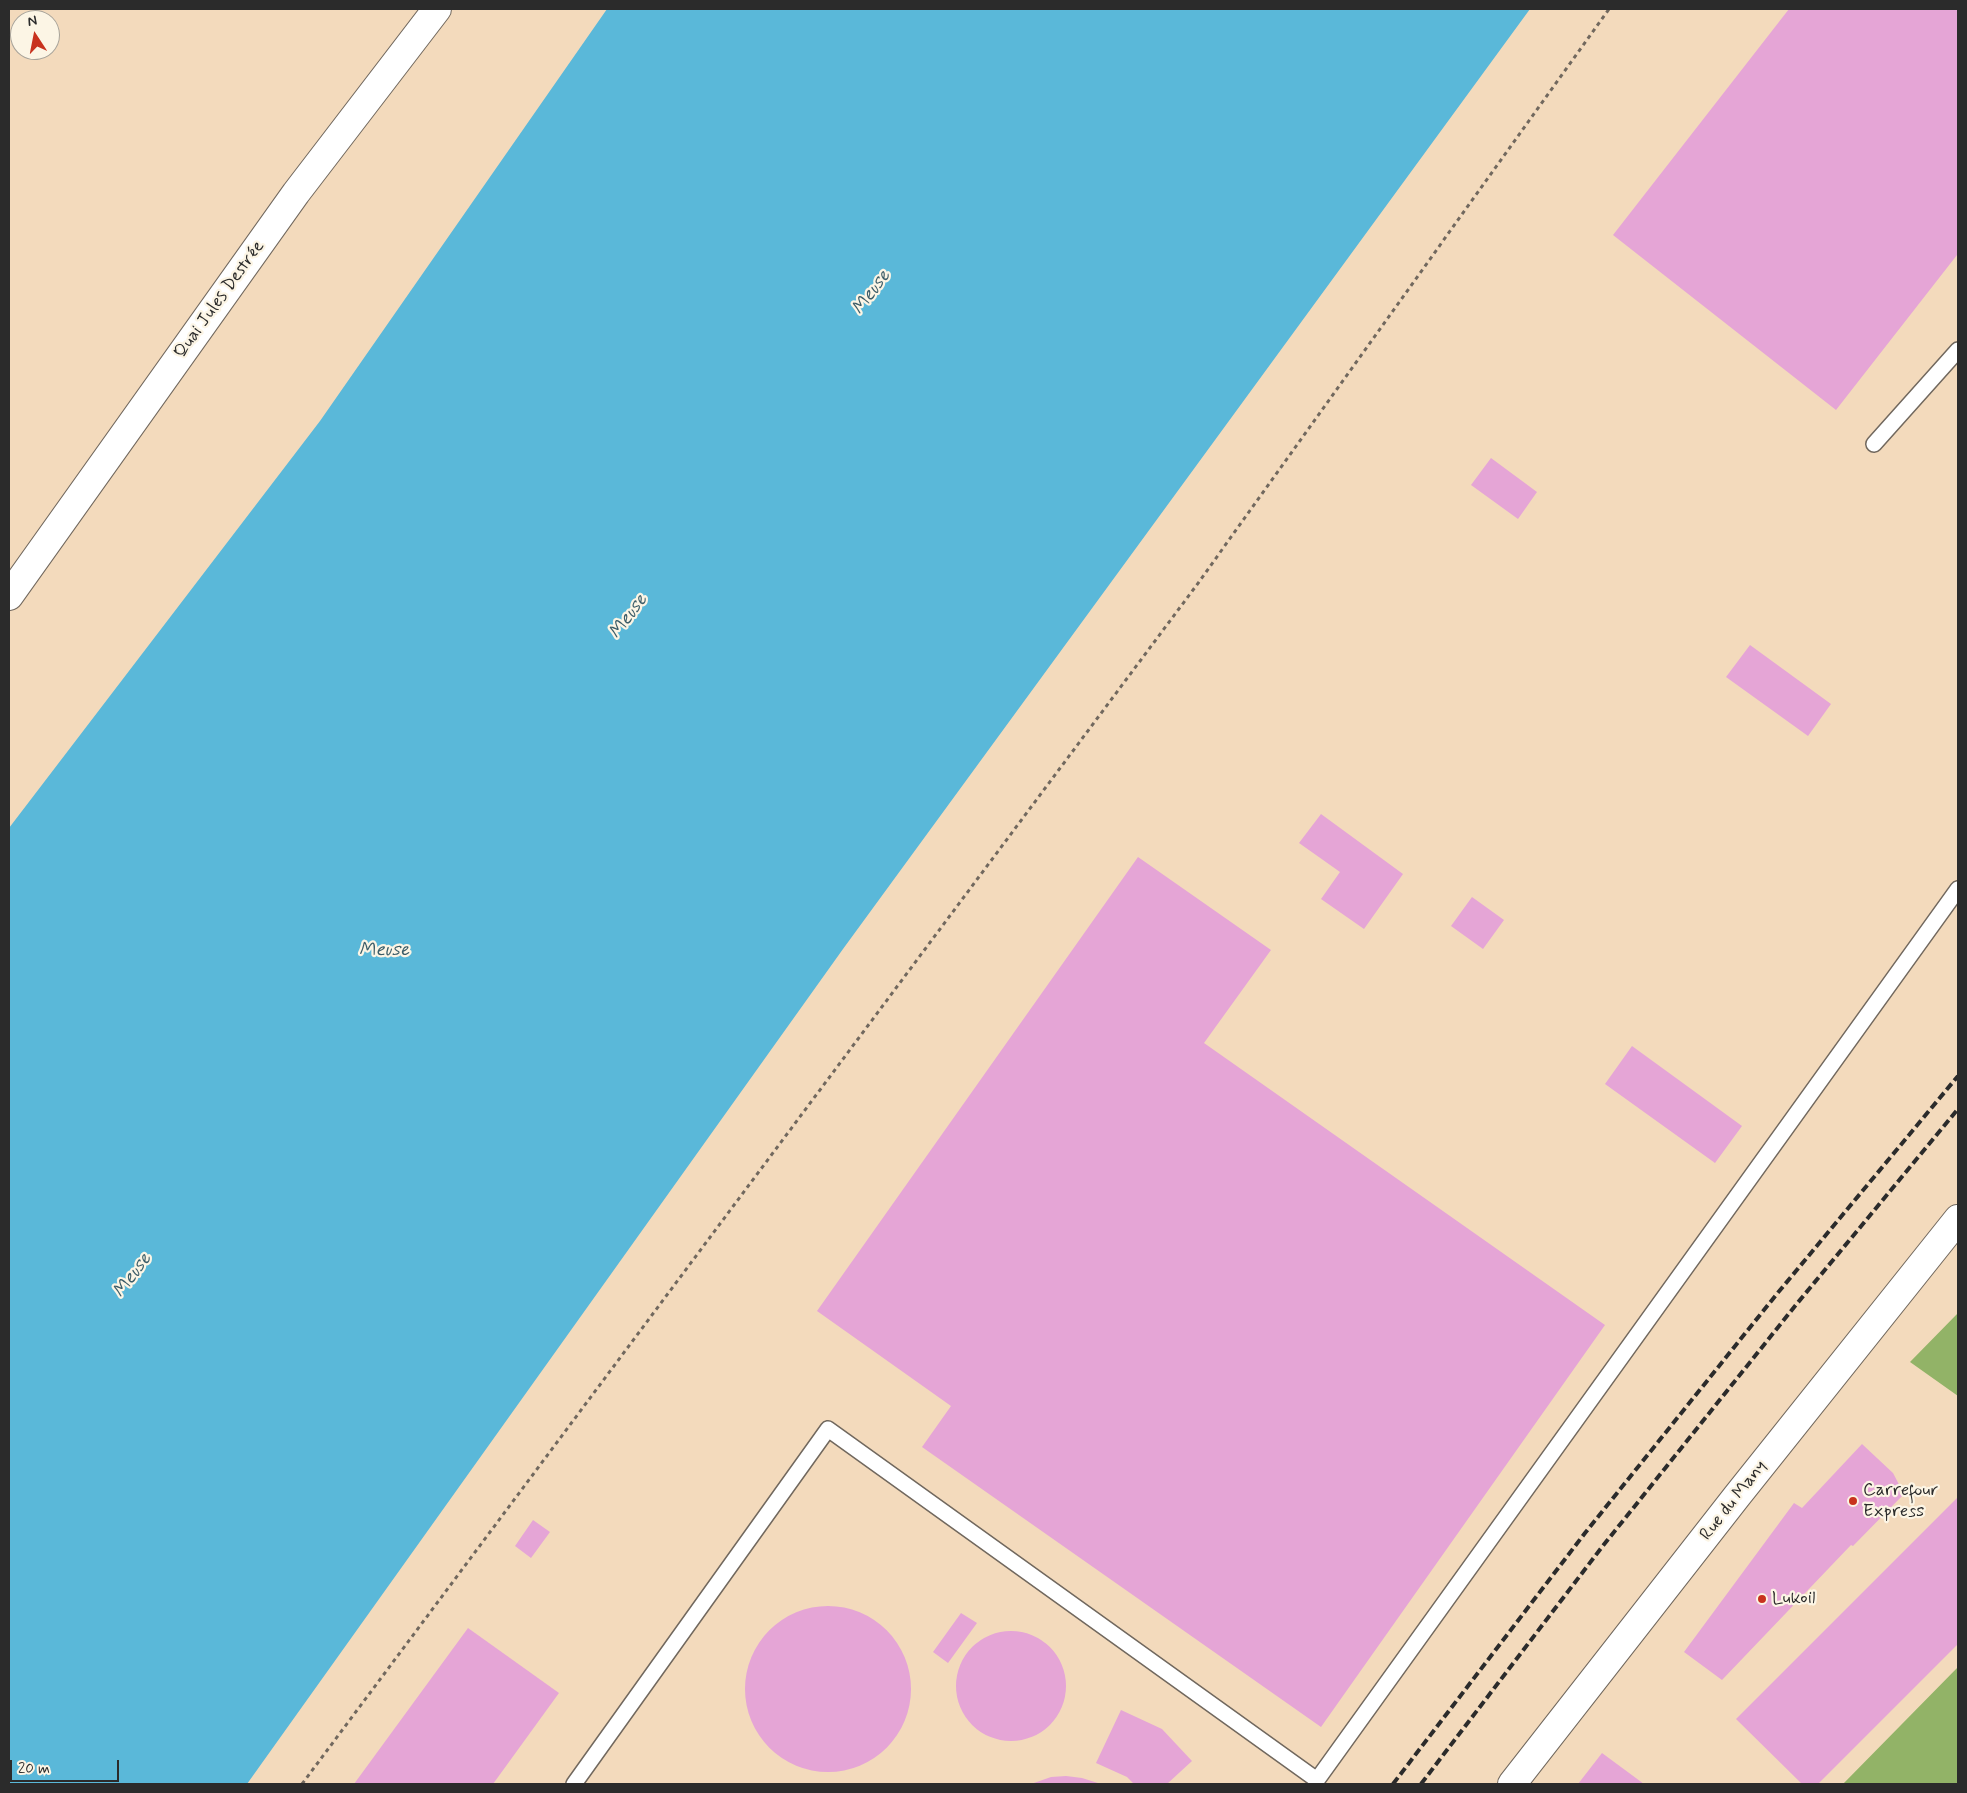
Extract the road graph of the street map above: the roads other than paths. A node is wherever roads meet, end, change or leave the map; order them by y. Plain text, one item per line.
1 (437, 9) edge
2 (1958, 350) edge
3 (1874, 444) dead end
4 (9, 596) edge
5 (1958, 888) edge
6 (1958, 1219) edge
7 (1316, 1782) edge
8 (574, 1784) edge
9 (1512, 1784) edge

1 - 4 main road, Quai Jules Destrée
2 - 3 lane
5 - 7 lane
6 - 9 main road, Rue du Many
7 - 8 lane

